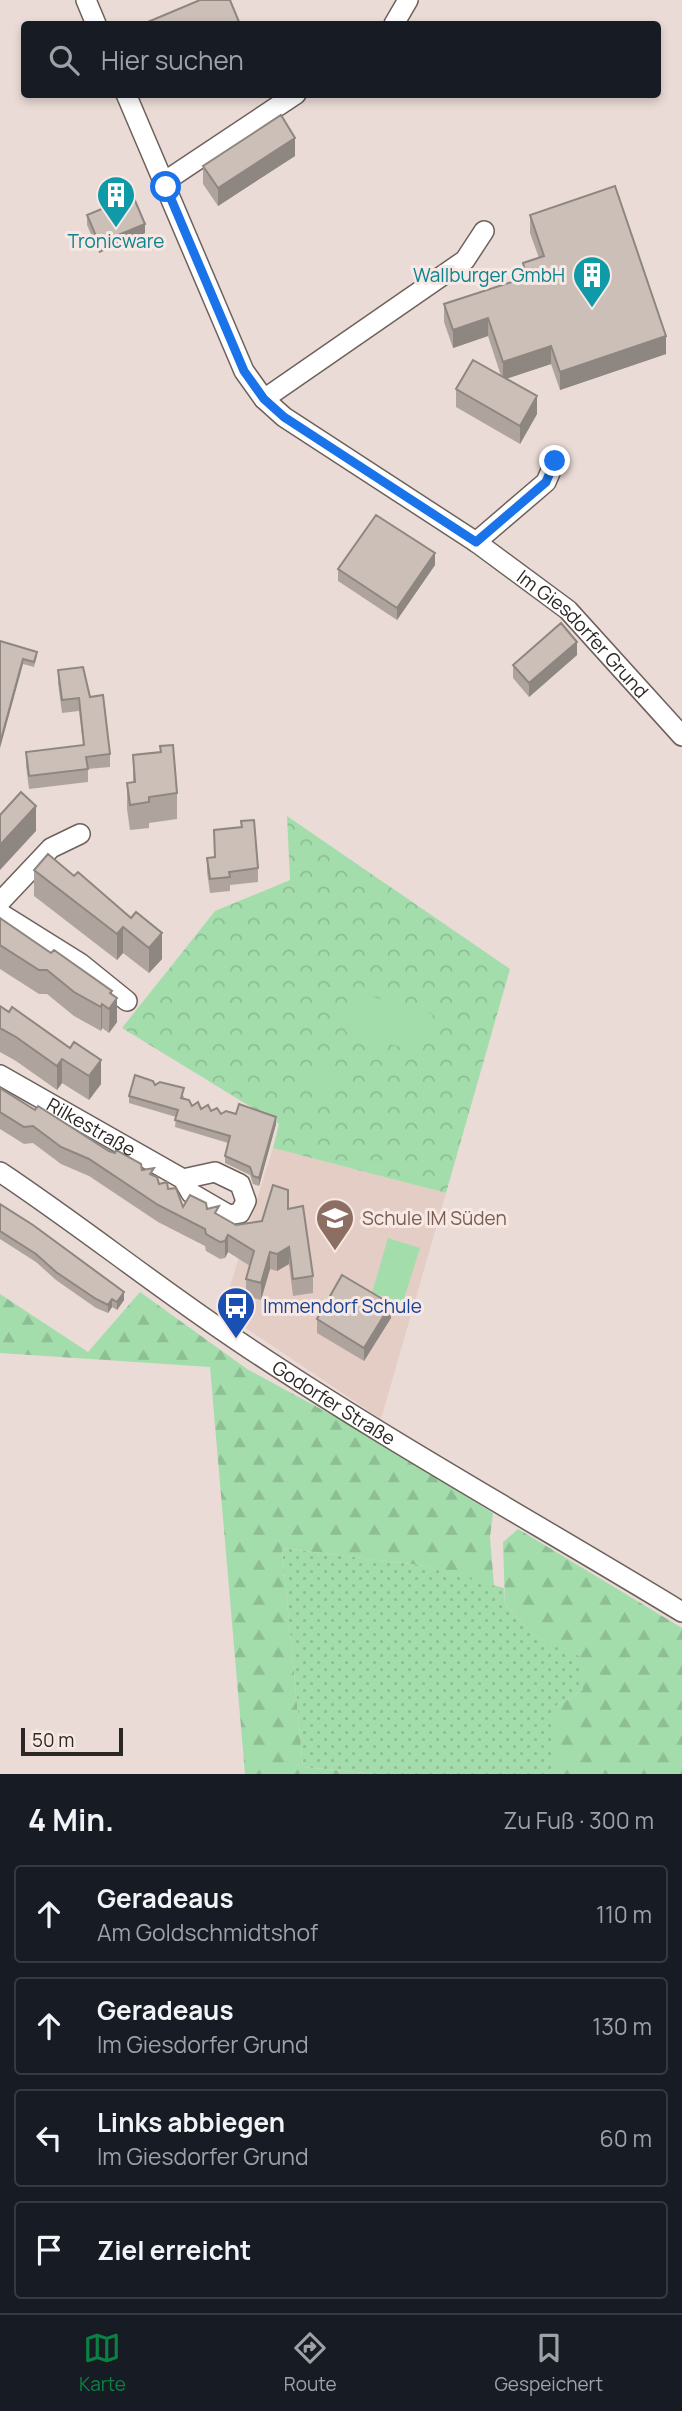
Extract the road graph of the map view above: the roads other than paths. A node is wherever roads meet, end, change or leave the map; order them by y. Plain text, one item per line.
1 (86, 0) edge
2 (408, 0) edge
3 (95, 21) edge
4 (396, 21) edge
5 (128, 98) edge
6 (290, 98) edge
7 (164, 182) junction
8 (484, 231) dead end
9 (264, 399) junction
10 (555, 461) dead end
11 (476, 542) junction
12 (682, 736) edge
13 (80, 834) dead end
14 (0, 902) edge
15 (0, 913) edge
16 (127, 1001) dead end
17 (0, 1075) edge
18 (0, 1172) edge
19 (184, 1179) dead end
20 (682, 1612) edge

1 - 3 street
2 - 4 street
5 - 7 street, Im Giesdorfer Grund
6 - 7 street
7 - 9 street, Im Giesdorfer Grund
8 - 9 street
9 - 11 street, Im Giesdorfer Grund
10 - 11 street
11 - 12 street, Im Giesdorfer Grund
13 - 14 street
15 - 16 street
17 - 19 street, Rilkestraße
18 - 20 street, Godorfer Straße

